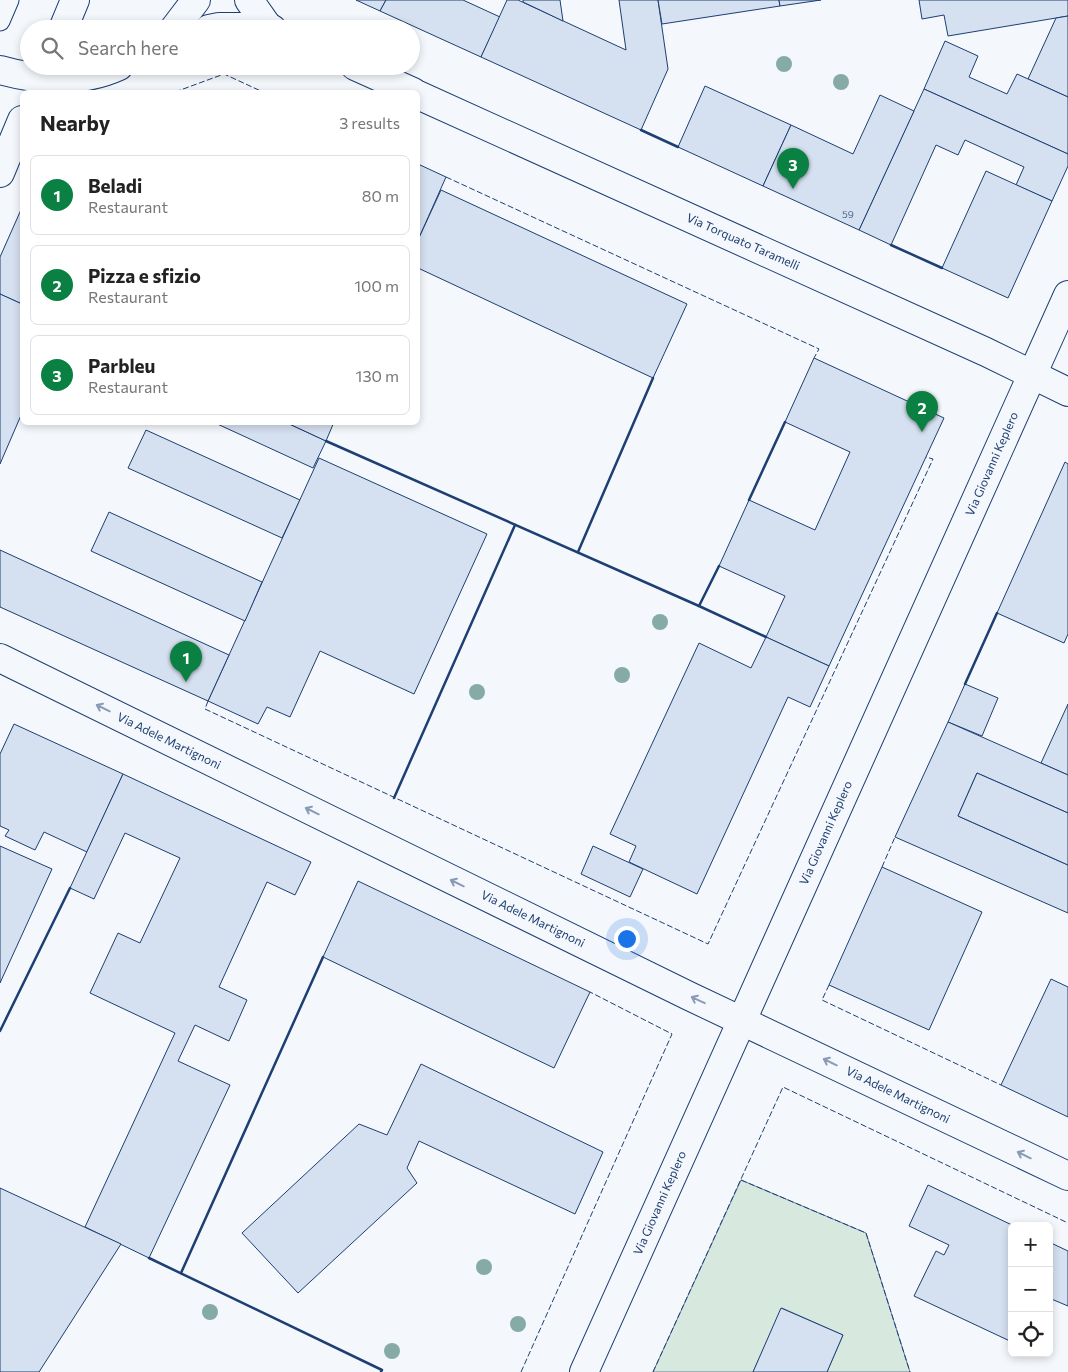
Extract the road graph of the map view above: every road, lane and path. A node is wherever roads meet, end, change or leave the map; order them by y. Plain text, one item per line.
1 (9, 0) edge
2 (75, 0) edge
3 (196, 0) edge
4 (249, 0) edge
5 (67, 20) edge
6 (181, 20) edge
7 (264, 20) edge
8 (0, 21) edge
9 (0, 70) edge
10 (20, 74) edge
11 (23, 75) edge
12 (91, 75) edge
13 (375, 75) edge
14 (41, 79) edge
15 (409, 90) edge
16 (420, 96) edge
17 (20, 125) edge
18 (0, 173) edge
19 (1068, 294) edge
20 (1033, 374) junction
21 (1068, 392) edge
22 (0, 658) edge
23 (742, 1021) junction
24 (1068, 1176) edge
25 (584, 1372) edge

1 - 8 lane
2 - 5 street
3 - 6 street
4 - 7 street
9 - 10 street
11 - 14 street
12 - 14 street
13 - 15 street
16 - 20 street, Via Torquato Taramelli
17 - 18 street
19 - 20 street, Via Giovanni Keplero
20 - 21 street, Via Torquato Taramelli
20 - 23 street, Via Giovanni Keplero
23 -> 22 street, Via Adele Martignoni
24 -> 23 street, Via Adele Martignoni
23 - 25 street, Via Giovanni Keplero

